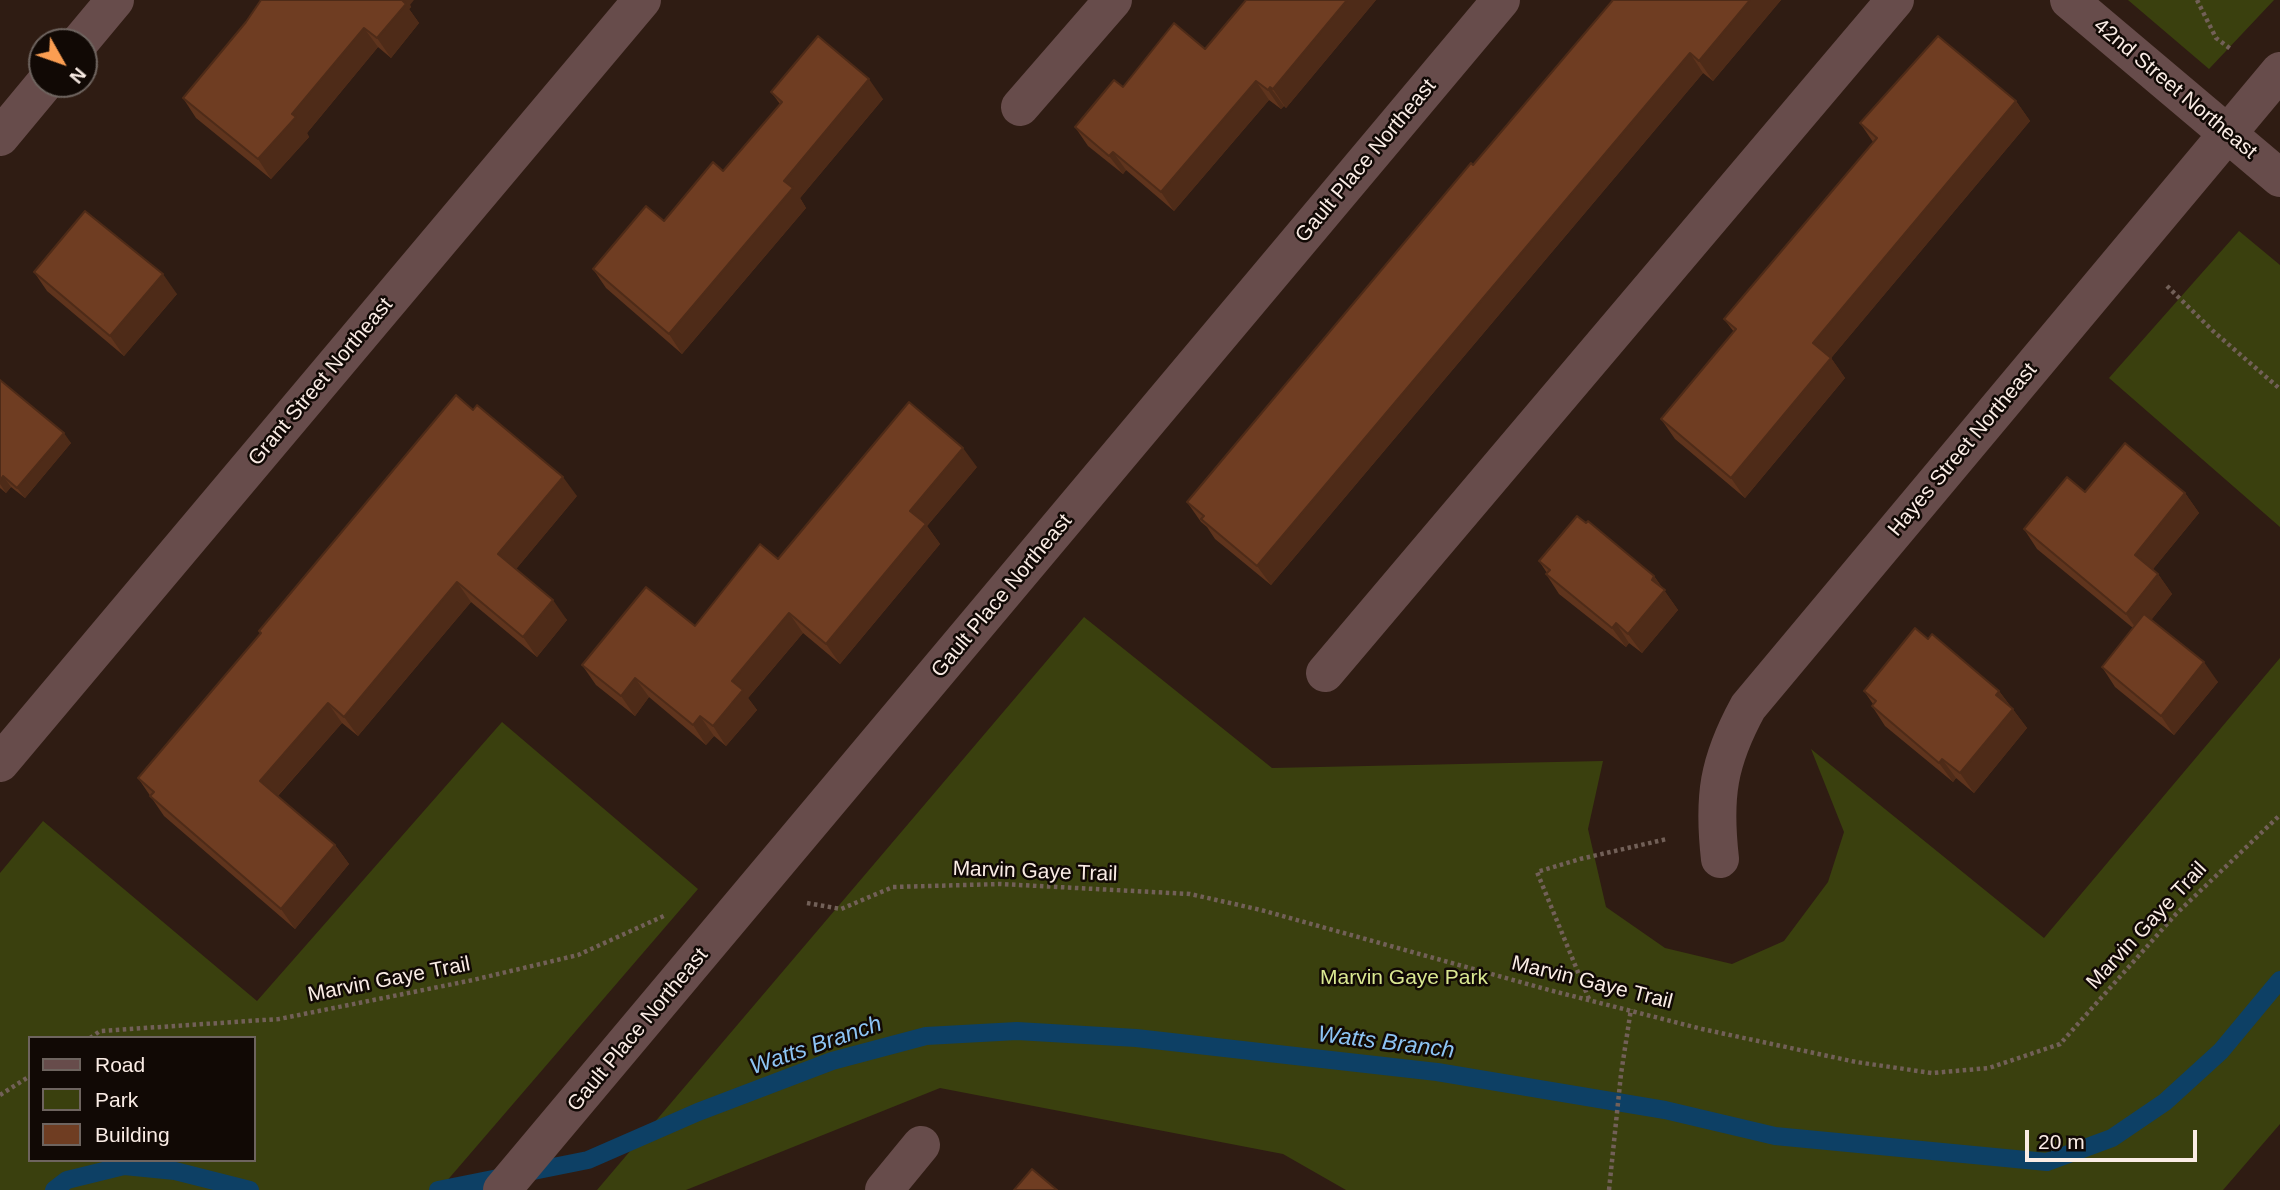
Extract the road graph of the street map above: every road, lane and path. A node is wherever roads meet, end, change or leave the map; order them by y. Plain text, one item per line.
1 (115, 0) edge
2 (642, 0) edge
3 (1113, 0) edge
4 (1501, 0) edge
5 (1895, 0) edge
6 (2069, 0) edge
7 (92, 28) edge
8 (2280, 71) edge
9 (32, 98) edge
10 (1020, 107) dead end
11 (2228, 134) junction
12 (0, 137) edge
13 (2280, 177) edge
14 (2124, 258) junction
15 (2280, 389) edge
16 (1325, 673) dead end
17 (0, 763) edge
18 (2280, 815) edge
19 (1718, 843) joint
20 (804, 902) dead end
21 (670, 913) dead end
22 (1590, 999) junction
23 (1632, 1009) junction
24 (93, 1036) edge
25 (28, 1077) edge
26 (0, 1096) edge
27 (921, 1145) dead end
28 (502, 1190) edge
29 (884, 1190) edge
30 (1609, 1190) edge

1 - 7 street
2 - 17 street, Grant Street Northeast
3 - 10 street
4 - 28 street, Gault Place Northeast
5 - 16 street
6 - 11 street, 42nd Street Northeast
8 - 11 street, Hayes Street Northeast
9 - 12 street
11 - 13 street, 42nd Street Northeast
11 - 14 street, Hayes Street Northeast
14 - 15 path
14 - 19 street, Hayes Street Northeast
18 - 23 path, Marvin Gaye Trail
19 - 22 path
20 - 22 path, Marvin Gaye Trail
21 - 24 path, Marvin Gaye Trail
22 - 23 path, Marvin Gaye Trail
23 - 30 path
25 - 26 path
27 - 29 street

